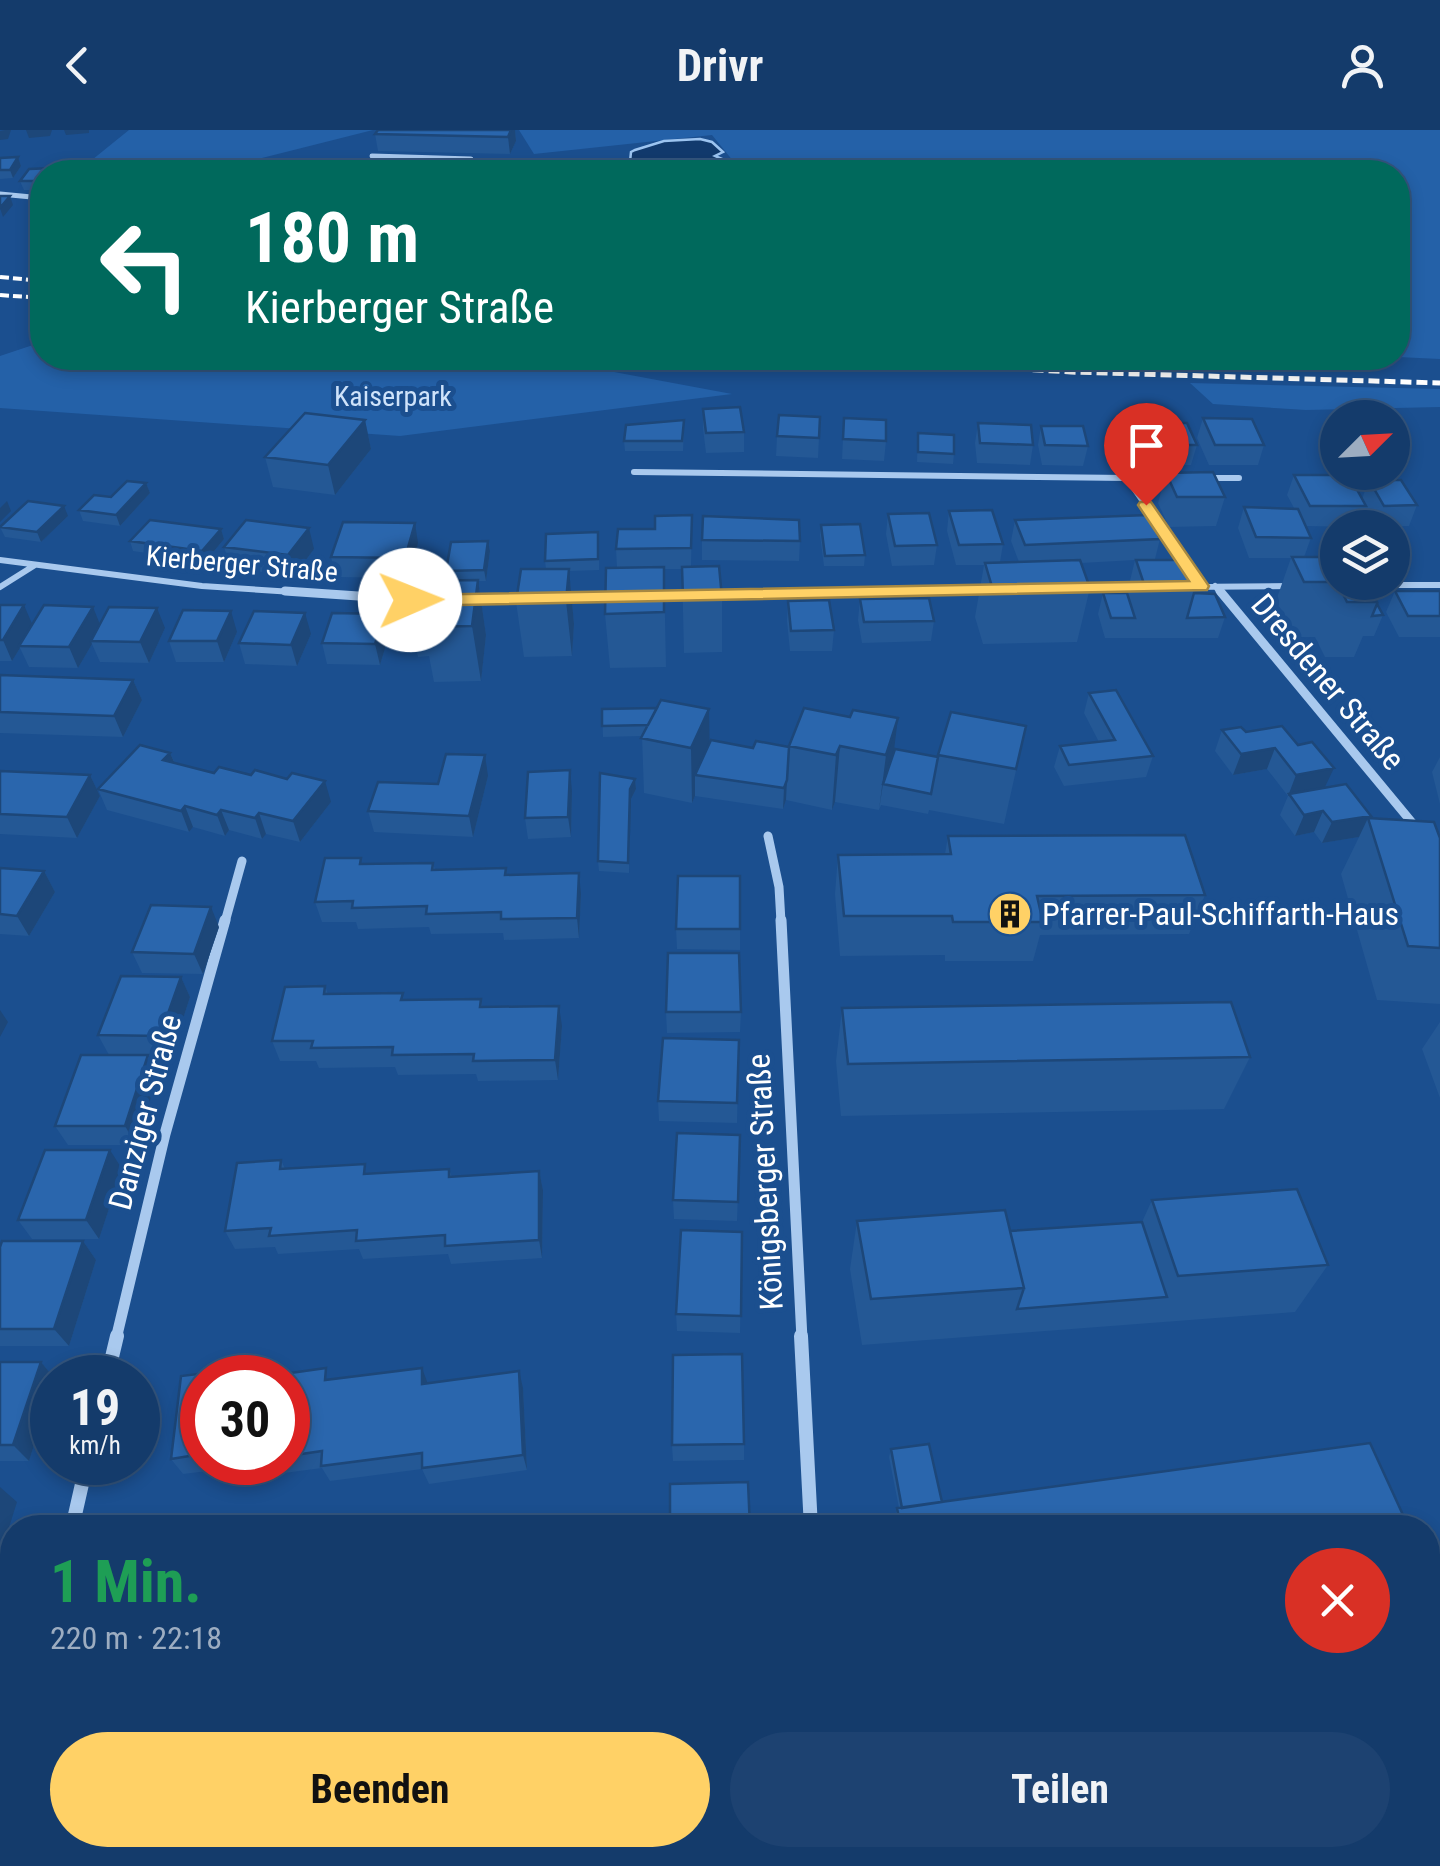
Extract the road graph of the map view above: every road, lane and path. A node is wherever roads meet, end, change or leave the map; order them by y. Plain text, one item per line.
1 (372, 156) dead end
2 (401, 157) junction
3 (471, 159) edge
4 (399, 160) edge
5 (0, 194) edge
6 (30, 197) edge
7 (634, 472) dead end
8 (1128, 478) junction
9 (1238, 478) dead end
10 (0, 560) edge
11 (36, 564) junction
12 (1410, 585) edge
13 (1440, 585) edge
14 (1201, 586) junction
15 (1215, 586) junction
16 (1309, 586) edge
17 (0, 587) edge
18 (1162, 587) edge
19 (1182, 587) edge
20 (1065, 589) edge
21 (1006, 590) edge
22 (429, 600) edge
23 (467, 600) edge
24 (768, 836) dead end
25 (1428, 842) edge
26 (242, 861) dead end
27 (113, 1355) edge
28 (82, 1485) edge
29 (75, 1515) edge
30 (809, 1515) edge

1 - 2 street
2 - 3 street
2 - 4 street
5 - 6 street
7 - 8 street
8 - 9 street
8 - 14 street
10 - 11 street, Kierberger Straße
11 - 17 street
11 - 22 street, Kierberger Straße
12 - 13 street
14 - 15 street
14 - 19 street
15 - 16 street
15 - 25 street, Dresdener Straße
18 - 20 street
21 - 23 street
24 - 30 street, Königsberger Straße
26 - 27 street, Danziger Straße
28 - 29 street

